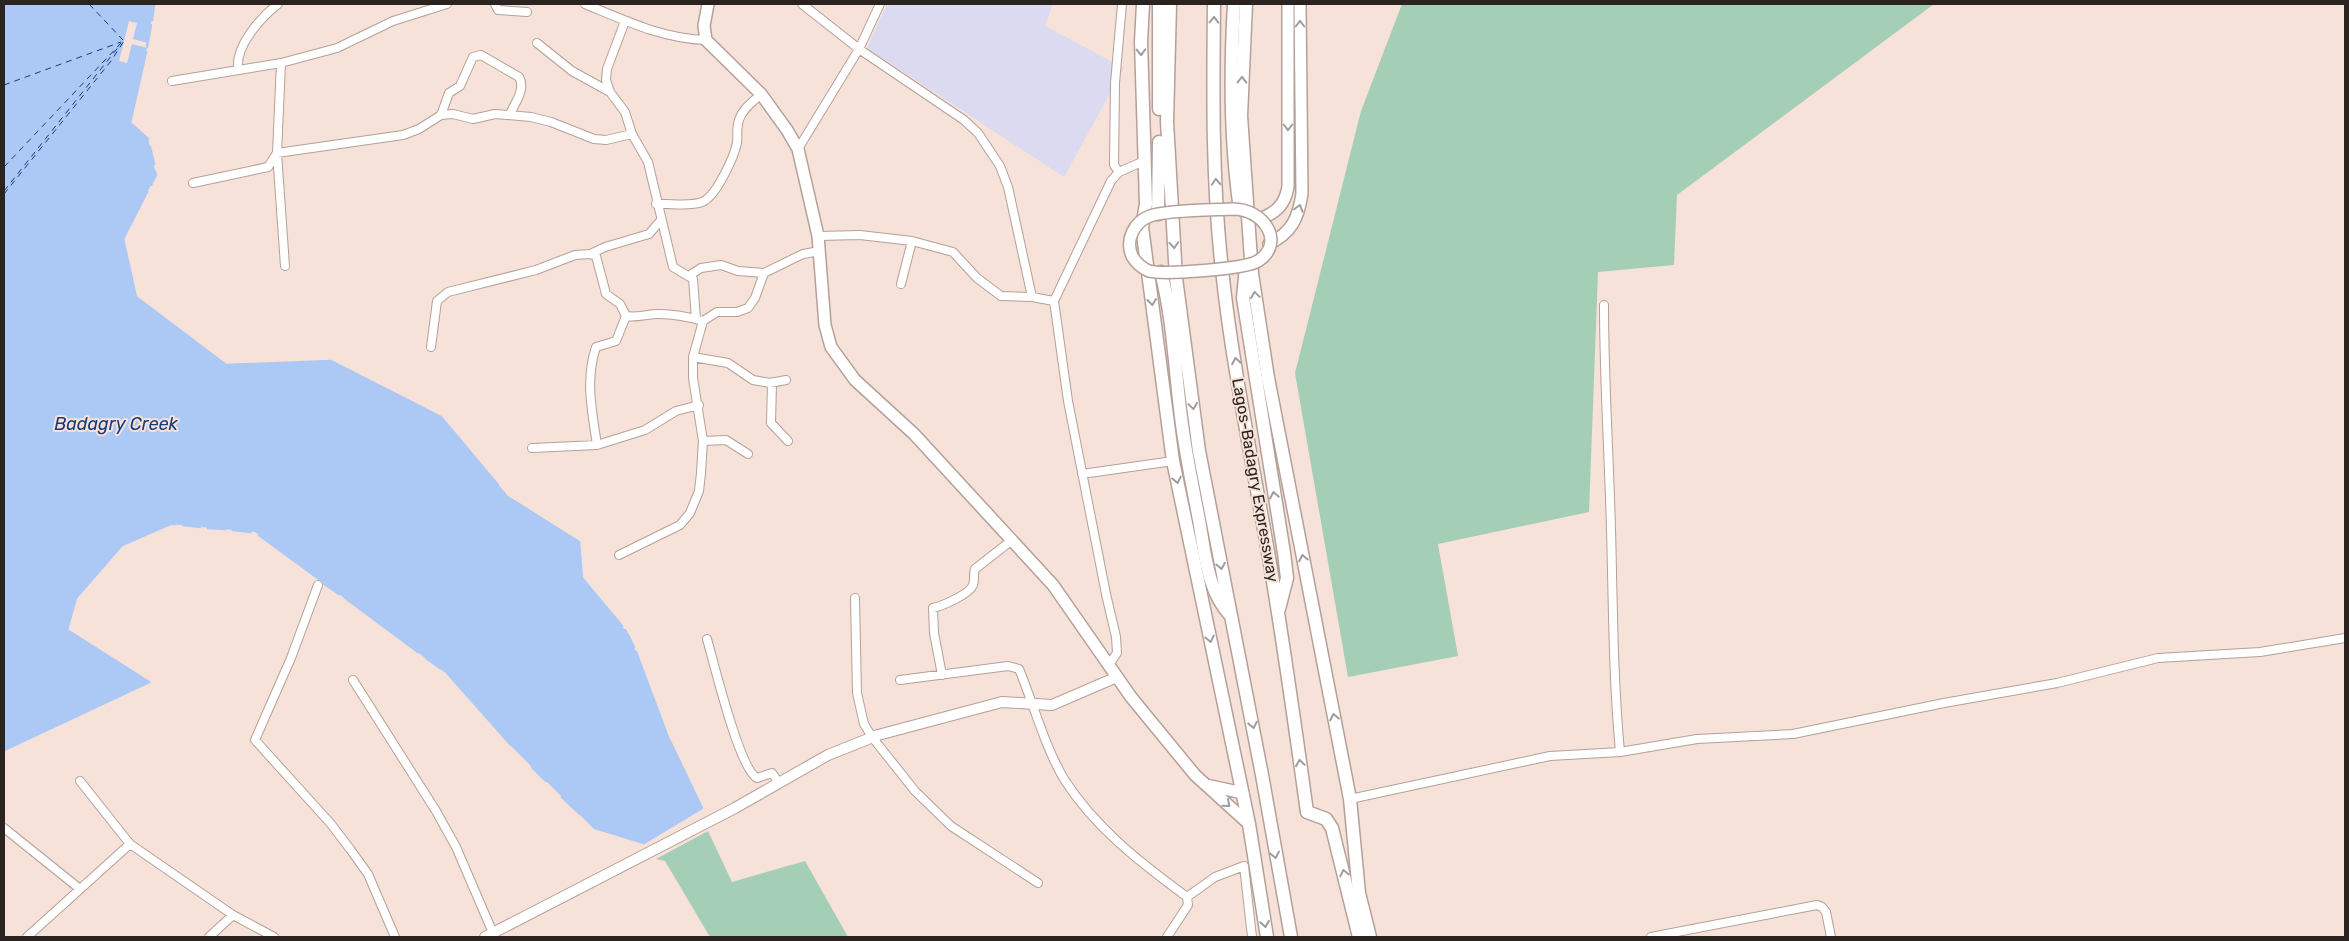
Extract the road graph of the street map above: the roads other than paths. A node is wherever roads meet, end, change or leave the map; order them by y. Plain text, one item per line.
1 (278, 4) edge
2 (447, 4) edge
3 (495, 4) edge
4 (585, 4) edge
5 (708, 4) edge
6 (802, 4) edge
7 (880, 4) edge
8 (1122, 4) edge
9 (1144, 4) edge
10 (1159, 4) edge
11 (1170, 4) edge
12 (1214, 4) edge
13 (1234, 4) edge
14 (1246, 4) edge
15 (1288, 4) edge
16 (1300, 4) edge
17 (528, 12) dead end
18 (624, 21) junction
19 (706, 40) junction
20 (537, 43) dead end
21 (859, 49) junction
22 (280, 63) junction
23 (238, 70) junction
24 (172, 81) dead end
25 (610, 92) junction
26 (761, 94) junction
27 (510, 114) junction
28 (441, 115) junction
29 (632, 134) junction
30 (798, 149) junction
31 (278, 153) junction
32 (1144, 161) junction
33 (1118, 172) junction
34 (193, 183) dead end
35 (656, 204) junction
36 (1240, 209) junction
37 (1158, 214) junction
38 (1262, 218) junction
39 (661, 220) junction
40 (818, 236) junction
41 (912, 241) junction
42 (1269, 244) junction
43 (820, 252) junction
44 (590, 254) junction
45 (285, 266) dead end
46 (1246, 266) junction
47 (1161, 272) junction
48 (764, 273) junction
49 (690, 275) junction
50 (900, 284) dead end
51 (1032, 297) junction
52 (1054, 301) junction
53 (1604, 305) dead end
54 (626, 316) junction
55 (699, 320) junction
56 (430, 347) dead end
57 (693, 357) junction
58 (786, 380) dead end
59 (772, 383) junction
60 (699, 405) junction
61 (703, 441) junction
62 (788, 441) dead end
63 (597, 445) junction
64 (532, 448) dead end
65 (748, 454) dead end
66 (1173, 461) junction
67 (1082, 474) junction
68 (1012, 540) junction
69 (619, 555) dead end
70 (318, 585) dead end
71 (855, 598) dead end
72 (1278, 612) junction
73 (1231, 616) junction
74 (2345, 638) edge
75 (708, 639) dead end
76 (1108, 666) junction
77 (942, 675) junction
78 (1117, 677) junction
79 (353, 680) dead end
80 (900, 680) dead end
81 (1032, 702) junction
82 (872, 738) junction
83 (1620, 752) junction
84 (80, 781) dead end
85 (779, 783) junction
86 (1204, 785) junction
87 (1243, 793) junction
88 (1350, 800) junction
89 (1249, 824) junction
90 (4, 828) edge
91 (130, 844) junction
92 (1038, 883) dead end
93 (80, 889) junction
94 (1188, 897) junction
95 (233, 915) junction
96 (489, 935) edge
97 (27, 937) edge
98 (210, 937) edge
99 (274, 937) edge
100 (395, 937) edge
101 (1167, 937) edge
102 (1252, 937) edge
103 (1267, 937) edge
104 (1291, 937) edge
105 (1359, 937) edge
106 (1370, 937) edge
107 (1651, 937) edge
108 (1831, 937) edge

1 - 23 street
2 - 22 street
3 - 17 street
4 - 18 street
5 - 19 main road
6 - 21 street
7 - 21 street
8 - 33 street
9 -> 32 main road
10 - 37 main road
11 -> 73 main road
72 -> 12 main road, Lagos-Badagry Expressway
13 - 36 main road
88 -> 14 main road, Lagos-Badagry Expressway
15 -> 38 main road
42 -> 16 main road
18 - 19 street
18 - 25 street
19 - 26 main road
20 - 25 street
21 - 30 street
21 - 51 street
22 - 23 street
22 - 31 street
23 - 24 street
25 - 29 street
26 - 30 main road
26 - 35 street
27 - 28 street
27 - 28 street
27 - 29 street
28 - 31 street
29 - 35 street
30 - 40 main road
31 - 34 street
31 - 45 street
32 - 33 street
32 -> 66 main road
33 - 52 street
35 - 39 street
36 - 37 main road, bridge
36 - 38 main road, bridge
37 - 47 main road, bridge
38 - 42 main road, bridge
39 - 44 street
39 - 49 street
40 - 41 street
40 - 43 main road
41 - 50 street
41 - 51 street
42 - 46 main road, bridge
43 - 48 street
43 - 68 main road
44 - 54 street
44 - 56 street
46 - 47 main road, bridge
72 -> 46 main road
47 - 73 main road
48 - 49 street
48 - 55 street
49 - 55 street
51 - 52 street
52 - 67 street
53 - 83 street
54 - 55 street
54 - 63 street
55 - 57 street
57 - 59 street
57 - 60 street
58 - 59 street
59 - 62 street
60 - 61 street
60 - 63 street
61 - 65 street
61 - 69 street
63 - 64 street
66 - 67 street
66 -> 87 main road
67 - 76 street
68 - 76 main road
68 - 77 street
70 - 100 street
71 - 82 street
105 -> 72 main road, Lagos-Badagry Expressway
73 -> 104 main road
74 - 83 street
75 - 85 street
76 - 78 main road
77 - 80 street
77 - 81 street
78 - 81 street
78 - 86 main road
79 - 96 street
81 - 82 street
81 - 94 street
82 - 85 street
82 - 92 street
83 - 88 street
84 - 91 street
85 - 96 street
86 - 87 main road
86 -> 89 main road
87 - 89 main road
88 - 106 main road, Lagos-Badagry Expressway
89 -> 103 main road
90 - 93 street
91 - 93 street
91 - 95 street
93 - 97 street
94 - 101 street
94 - 102 street
95 - 98 street
95 - 99 street
107 - 108 street

